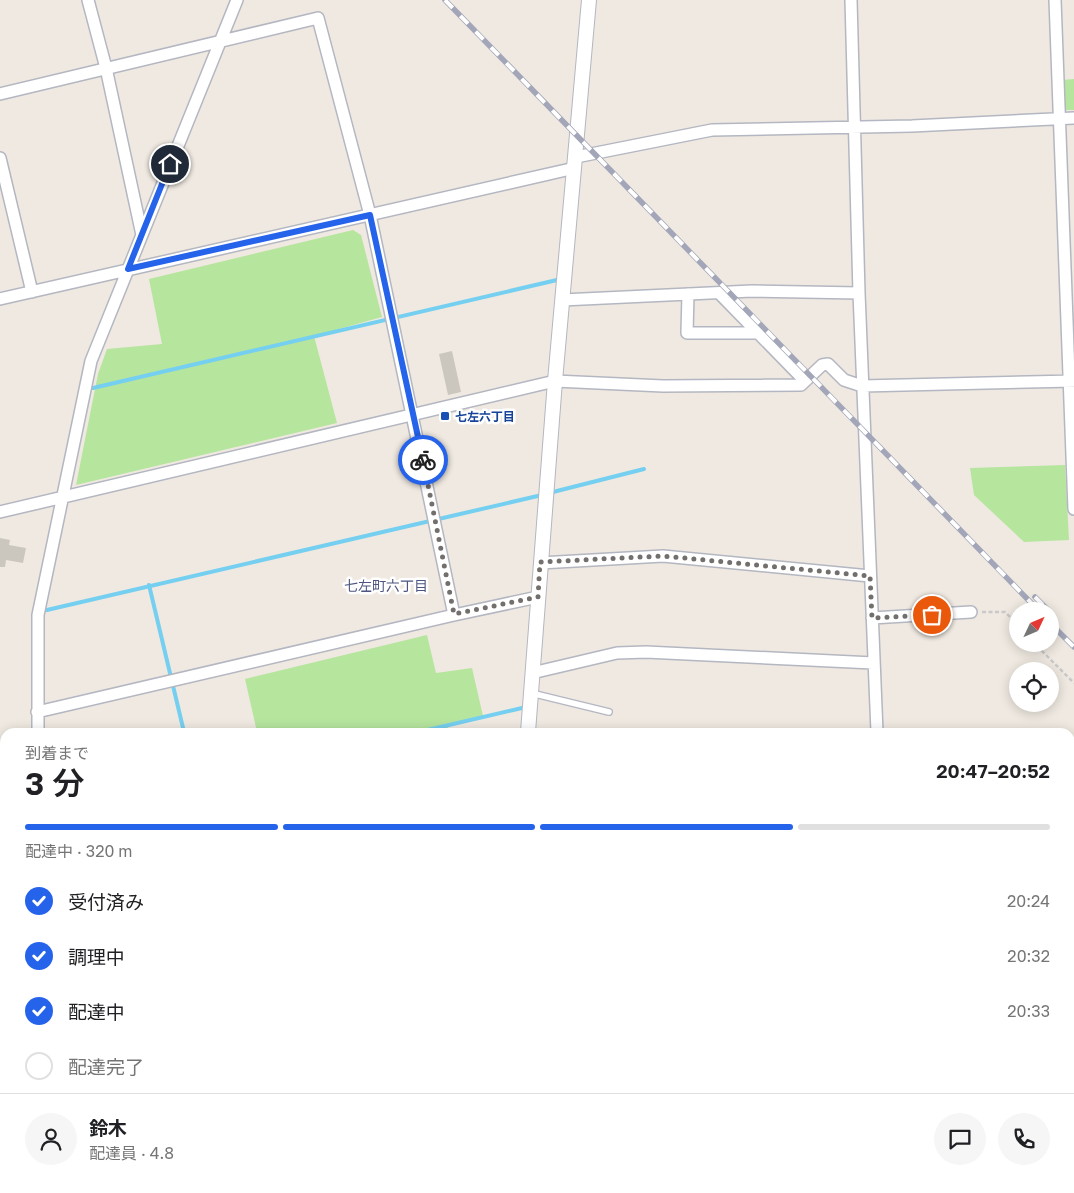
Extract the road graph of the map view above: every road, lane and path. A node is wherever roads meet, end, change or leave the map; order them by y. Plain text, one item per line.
1 (88, 0) edge
2 (237, 0) edge
3 (589, 0) edge
4 (850, 0) edge
5 (1055, 0) edge
6 (221, 40) junction
7 (106, 68) junction
8 (0, 94) edge
9 (1059, 118) junction
10 (1074, 118) edge
11 (855, 128) junction
12 (0, 158) edge
13 (575, 162) junction
14 (370, 215) junction
15 (142, 235) junction
16 (128, 269) junction
17 (32, 292) junction
18 (719, 293) junction
19 (859, 293) junction
20 (688, 294) junction
21 (0, 299) edge
22 (562, 300) junction
23 (758, 333) junction
24 (554, 381) junction
25 (805, 381) junction
26 (1071, 381) edge
27 (862, 386) junction
28 (414, 414) junction
29 (61, 497) junction
30 (1074, 509) edge
31 (0, 512) edge
32 (540, 562) junction
33 (870, 576) junction
34 (538, 597) junction
35 (971, 612) joint
36 (454, 614) junction
37 (1009, 616) edge
38 (872, 618) junction
39 (1045, 652) edge
40 (873, 663) junction
41 (532, 673) junction
42 (1074, 683) edge
43 (530, 693) junction
44 (37, 712) junction
45 (609, 712) dead end
46 (38, 728) edge
47 (528, 728) edge
48 (877, 728) edge
49 (0, 1116) edge
50 (0, 1122) edge

1 - 7 street
2 - 6 street
3 - 13 street
4 - 11 street
5 - 9 street
6 - 7 street
6 - 14 street
6 - 15 street
7 - 8 street
7 - 15 street
9 - 10 street
9 - 11 street
9 - 26 street
11 - 13 street
11 - 19 street
12 - 17 street
13 - 14 street
13 - 22 street
14 - 16 street
14 - 28 street
15 - 16 street
16 - 17 street
16 - 29 street
17 - 21 street
18 - 19 street
18 - 20 street
18 - 23 street
19 - 27 street
20 - 22 street
20 - 23 street
22 - 24 street
23 - 25 street
24 - 25 street
24 - 28 street
24 - 32 street
25 - 27 street
26 - 27 street
26 - 30 street
27 - 33 street
28 - 29 street
28 - 36 street
29 - 31 street
29 - 44 street
32 - 33 street
32 - 34 street
33 - 38 street
34 - 36 street
34 - 41 street
35 - 37 path
35 - 38 street
36 - 44 street
38 - 40 street
39 - 42 path
40 - 41 street
40 - 48 street
41 - 43 street
43 - 45 lane
43 - 47 street
44 - 46 street
49 - 50 lane

